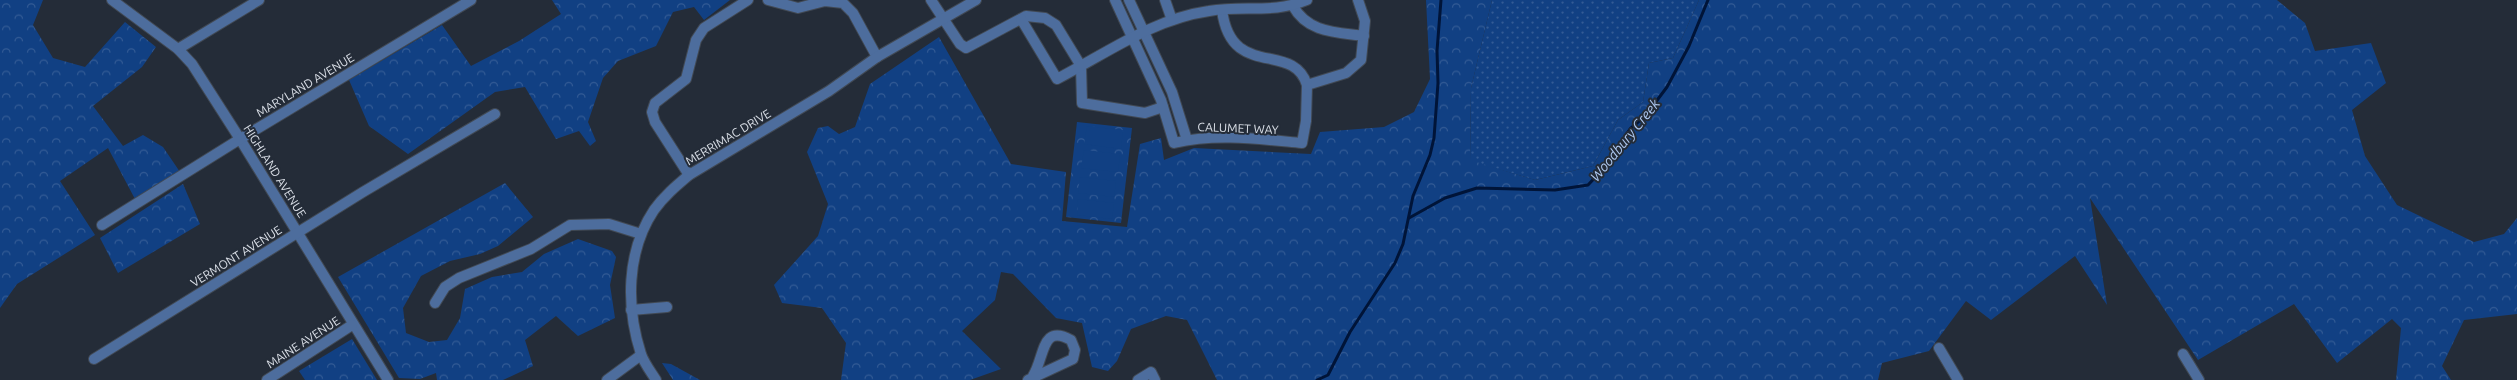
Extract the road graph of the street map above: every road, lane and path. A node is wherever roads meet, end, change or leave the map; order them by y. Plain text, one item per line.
1 (112, 0) edge
2 (259, 0) edge
3 (471, 0) edge
4 (748, 0) edge
5 (768, 0) edge
6 (930, 0) edge
7 (976, 0) edge
8 (1115, 0) edge
9 (1129, 0) edge
10 (1165, 0) edge
11 (1307, 0) edge
12 (1358, 0) edge
13 (1293, 6) junction
14 (1222, 10) junction
15 (943, 19) junction
16 (1021, 19) junction
17 (1172, 20) junction
18 (1143, 30) junction
19 (1364, 36) junction
20 (1131, 38) junction
21 (178, 49) junction
22 (877, 58) junction
23 (1081, 66) junction
24 (1307, 85) junction
25 (1163, 107) junction
26 (495, 114) dead end
27 (240, 139) junction
28 (1187, 140) junction
29 (689, 175) junction
30 (102, 225) dead end
31 (298, 232) junction
32 (641, 234) junction
33 (434, 304) dead end
34 (667, 307) dead end
35 (631, 310) junction
36 (352, 325) junction
37 (1940, 348) dead end
38 (2183, 354) dead end
39 (641, 355) junction
40 (94, 359) dead end
41 (1030, 378) edge
42 (268, 380) edge
43 (388, 380) edge
44 (607, 380) edge
45 (656, 380) edge
46 (1138, 380) edge
47 (1155, 380) edge
48 (1958, 380) edge
49 (2198, 380) edge

1 - 21 street, HIGHLAND AVENUE
2 - 21 street
3 - 27 street, MARYLAND AVENUE
4 - 29 street
5 - 22 street
6 - 15 street
7 - 15 street, MERRIMAC DRIVE
8 - 20 street
9 - 18 street
10 - 17 street
11 - 13 street
12 - 19 street
13 - 14 street
13 - 19 street
14 - 17 street
14 - 24 street
15 - 16 street
15 - 22 street, MERRIMAC DRIVE
16 - 23 street
16 - 23 street
17 - 18 street
18 - 20 street
18 - 28 street
19 - 24 street
20 - 23 street
20 - 25 street
21 - 27 street, HIGHLAND AVENUE
22 - 29 street, MERRIMAC DRIVE
23 - 25 street
24 - 28 street, CALUMET WAY
25 - 28 street, CALUMET WAY
26 - 31 street, VERMONT AVENUE
27 - 30 street, MARYLAND AVENUE
27 - 31 street, HIGHLAND AVENUE
29 - 32 street, MERRIMAC DRIVE
31 - 36 street, HIGHLAND AVENUE
31 - 40 street, VERMONT AVENUE
32 - 33 street
32 - 35 street, MERRIMAC DRIVE
34 - 35 street
35 - 39 street, MERRIMAC DRIVE
36 - 42 street, MAINE AVENUE
36 - 43 street, HIGHLAND AVENUE
37 - 48 street
38 - 49 street
39 - 44 street
39 - 45 street, MERRIMAC DRIVE
41 - 41 street
46 - 47 street

